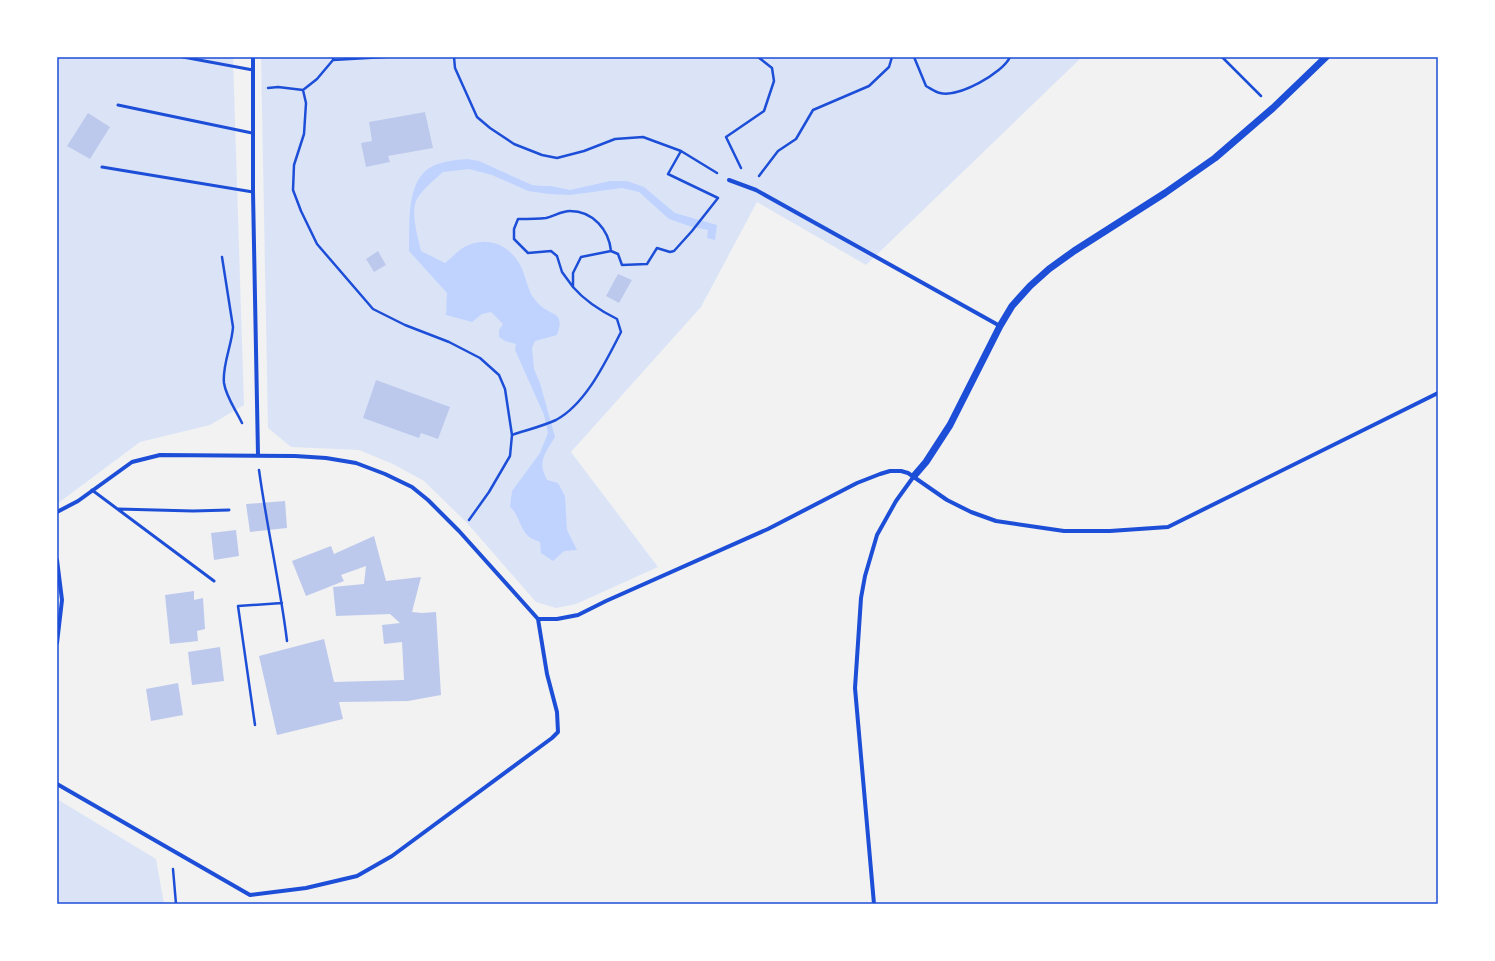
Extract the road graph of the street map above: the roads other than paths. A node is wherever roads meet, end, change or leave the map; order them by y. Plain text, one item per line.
1 (183, 57) edge
2 (253, 57) edge
3 (1326, 57) edge
4 (253, 70) junction
5 (118, 105) dead end
6 (252, 133) junction
7 (102, 167) dead end
8 (729, 180) road end
9 (253, 192) junction
10 (1000, 326) junction
11 (1438, 393) edge
12 (258, 455) junction
13 (914, 476) junction
14 (92, 490) junction
15 (118, 509) junction
16 (229, 510) dead end
17 (57, 512) edge
18 (57, 560) edge
19 (214, 581) dead end
20 (538, 619) junction
21 (57, 643) edge
22 (57, 784) edge
23 (874, 904) edge

1 - 4 lane
2 - 4 street
3 - 10 street
4 - 6 street
5 - 6 lane
6 - 9 street
7 - 9 lane
8 - 10 street
9 - 12 street
10 - 13 street
11 - 13 street
12 - 14 street
12 - 20 street
13 - 20 street
13 - 23 street
14 - 15 lane
14 - 17 street
15 - 16 lane
15 - 19 lane
18 - 21 street
20 - 22 street

